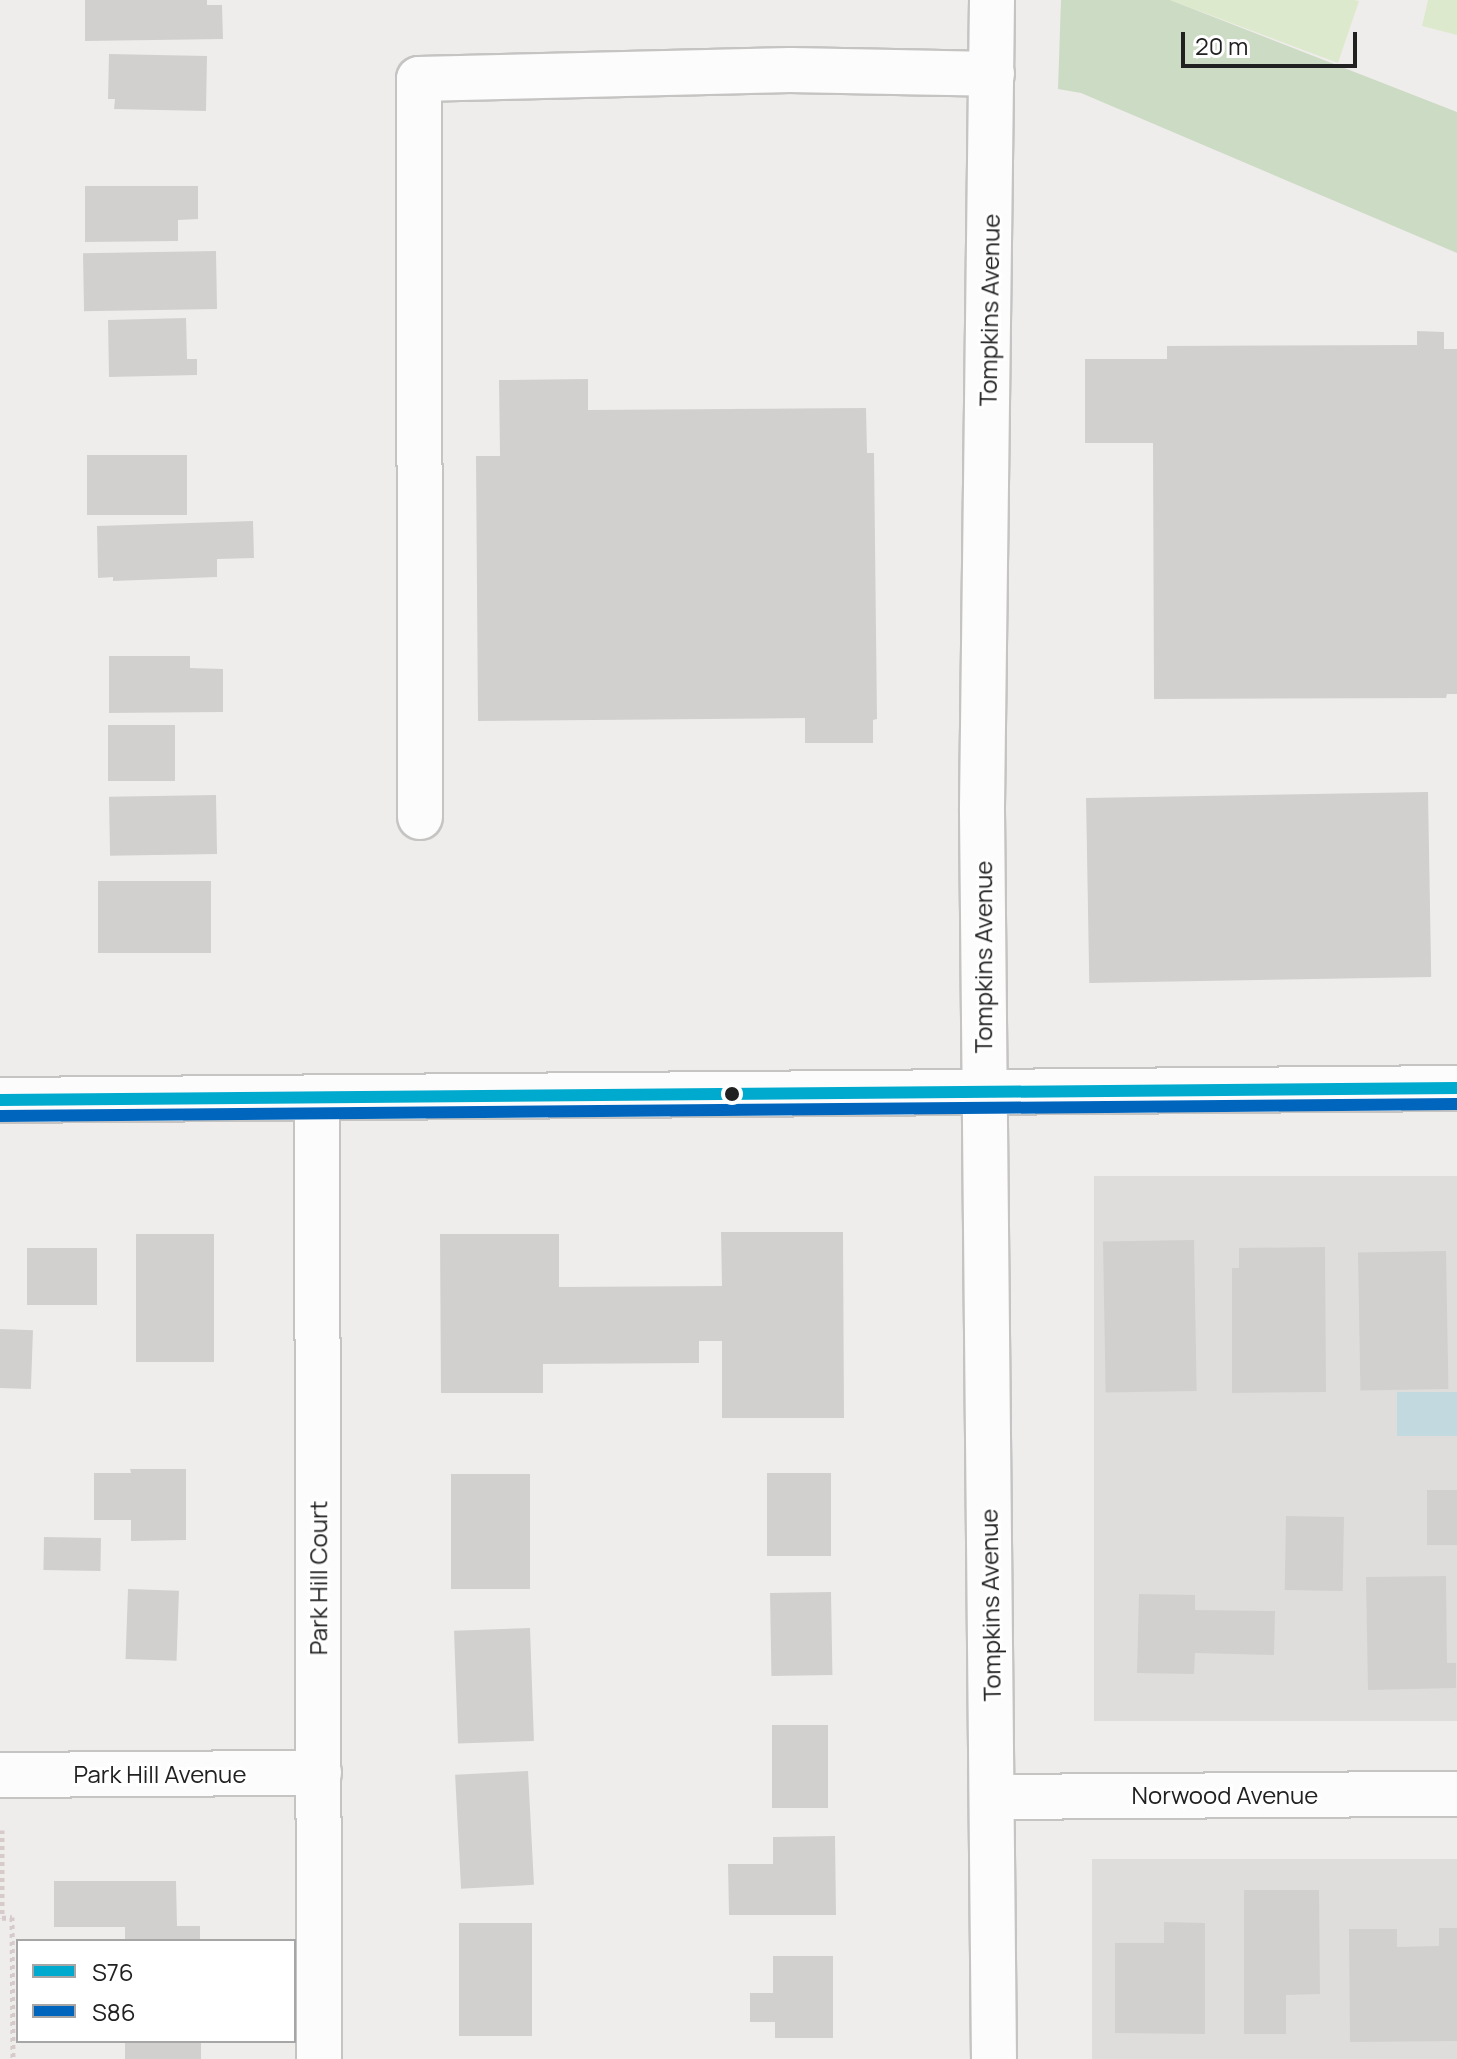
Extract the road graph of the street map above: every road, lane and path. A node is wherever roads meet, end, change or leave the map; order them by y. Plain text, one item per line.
1 (992, 0) edge
2 (992, 74) junction
3 (420, 817) dead end
4 (1457, 1088) edge
5 (983, 1091) junction
6 (317, 1097) junction
7 (0, 1100) edge
8 (319, 1773) junction
9 (0, 1775) edge
10 (1457, 1794) edge
11 (992, 1797) junction
12 (2, 1830) dead end
13 (13, 2059) edge
14 (319, 2059) edge
15 (994, 2059) edge

1 - 2 street, Tompkins Avenue
2 - 3 street
2 - 5 street, Tompkins Avenue
4 - 5 street
5 - 6 street
5 - 11 street, Tompkins Avenue
6 - 7 street
6 - 8 street, Park Hill Court
8 - 9 street, Park Hill Avenue
8 - 14 street, Park Hill Court
10 - 11 street, Norwood Avenue
11 - 15 street, Tompkins Avenue
12 - 13 path

